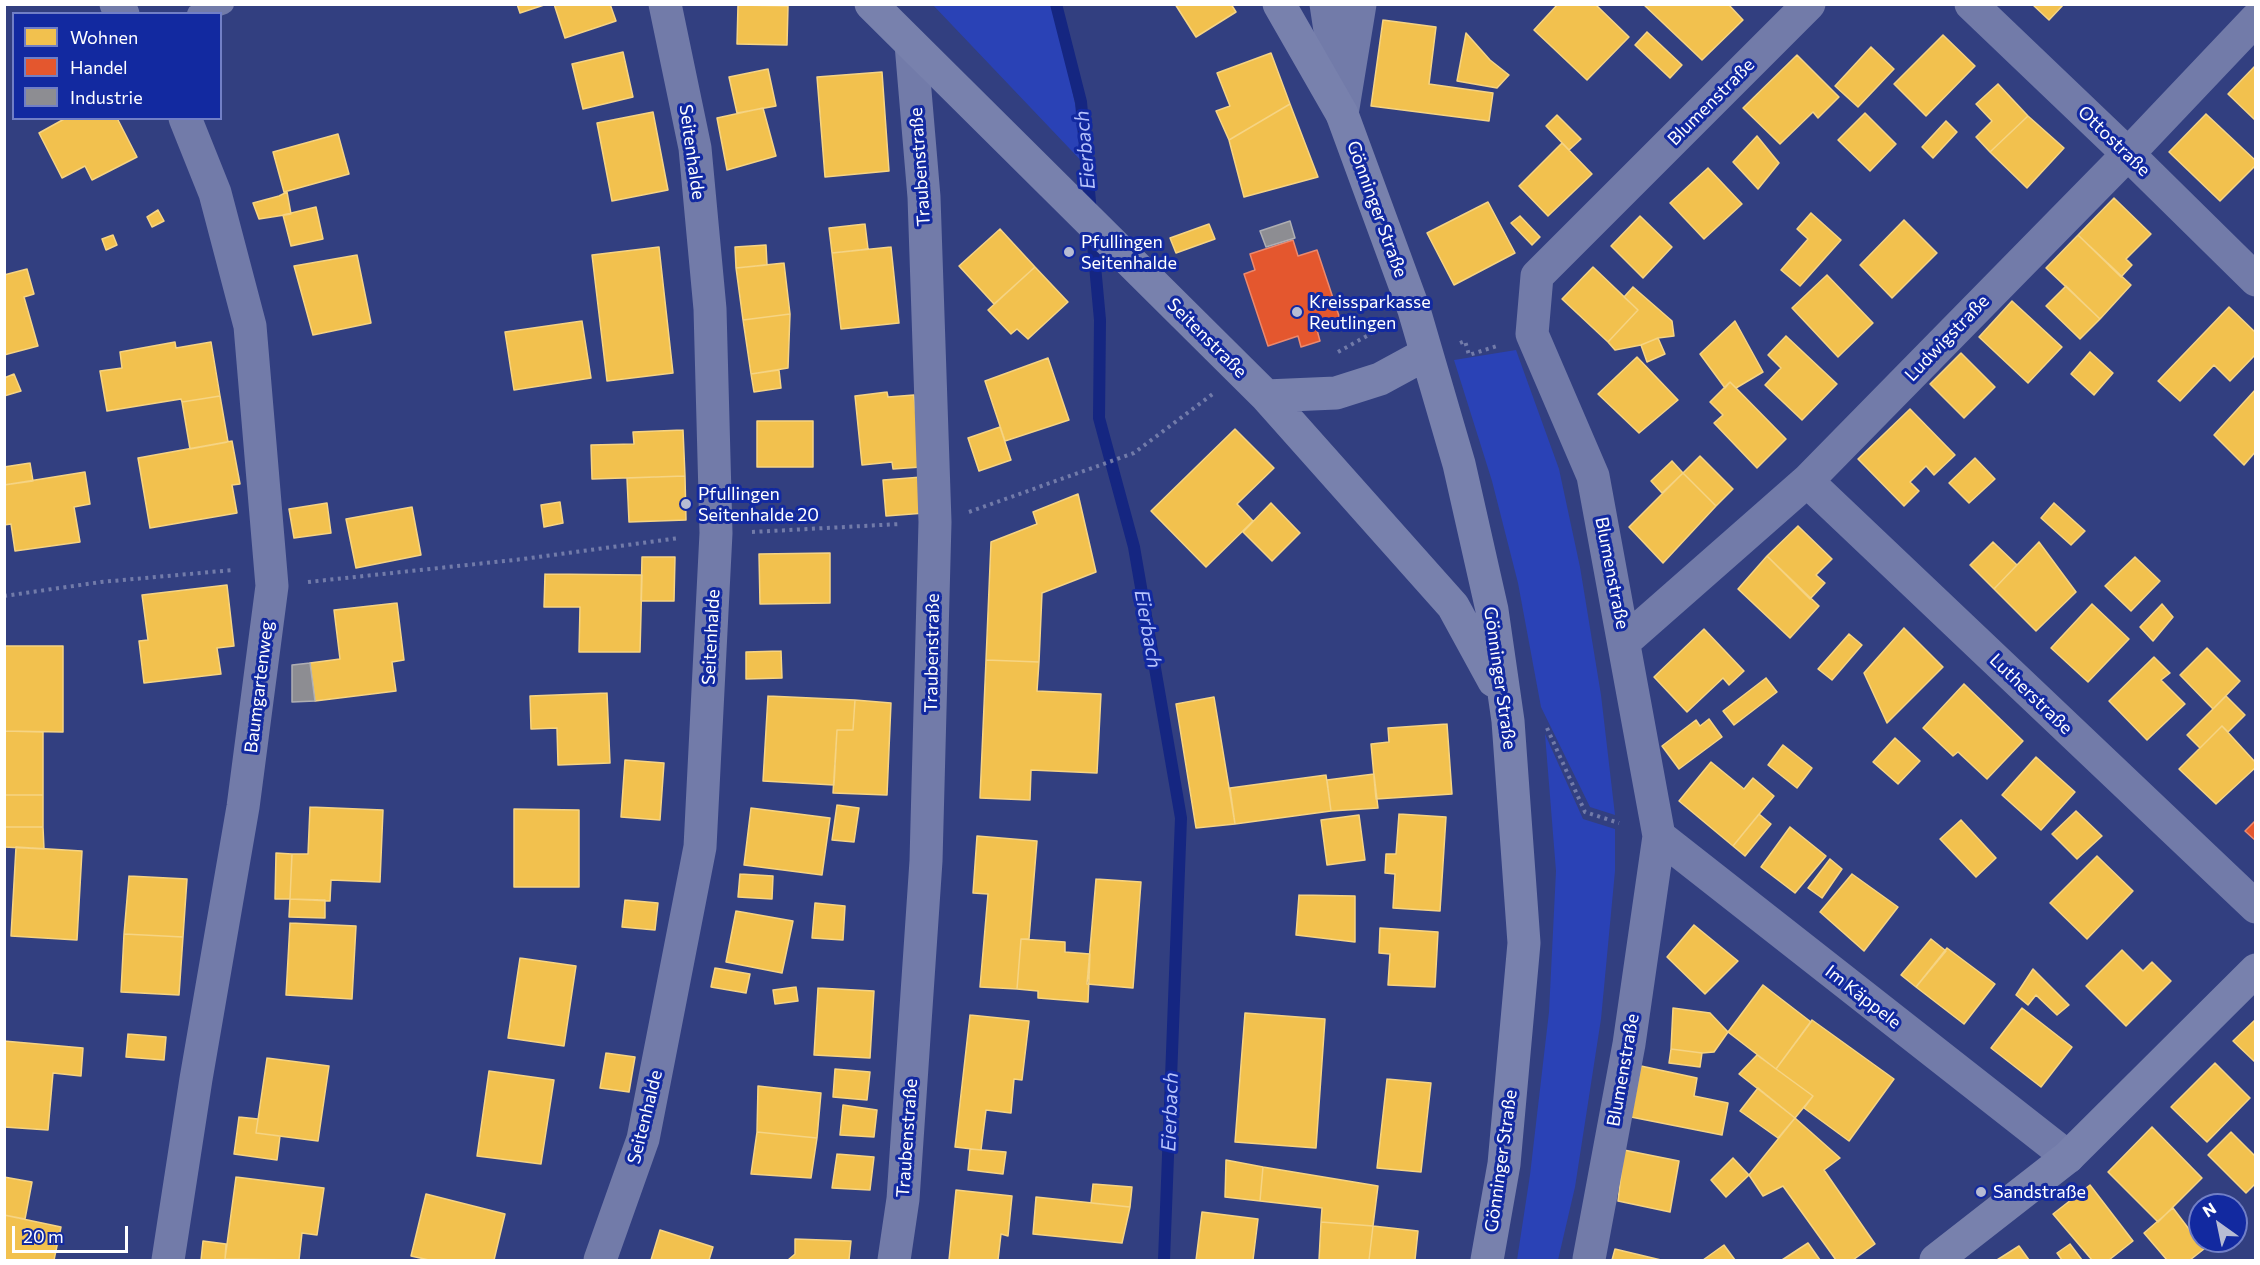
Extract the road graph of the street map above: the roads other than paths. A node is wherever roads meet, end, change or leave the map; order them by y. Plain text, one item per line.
1 (224, 4) edge
2 (665, 4) edge
3 (871, 4) edge
4 (1279, 4) edge
5 (1326, 4) edge
6 (1360, 4) edge
7 (1809, 4) edge
8 (1971, 4) edge
9 (202, 12) edge
10 (2256, 20) edge
11 (911, 44) junction
12 (1342, 114) junction
13 (186, 120) edge
14 (2128, 154) junction
15 (2256, 280) edge
16 (1442, 349) junction
17 (1266, 396) junction
18 (1807, 481) junction
19 (1625, 641) junction
20 (1505, 702) junction
21 (1659, 836) junction
22 (2256, 907) edge
23 (2256, 970) edge
24 (2068, 1157) junction
25 (1588, 1259) edge
26 (168, 1260) edge
27 (600, 1260) edge
28 (894, 1260) edge
29 (1487, 1260) edge
30 (1936, 1260) edge

1 - 9 lane
2 - 27 street, Seitenhalde
3 - 11 main road, Seitenstraße
4 - 12 main road, Gönninger Straße
5 - 12 street, Gönninger Straße
6 - 12 street
7 - 19 street, Blumenstraße
8 - 14 street, Ottostraße
10 - 14 street, Ludwigstraße
11 - 17 main road, Seitenstraße
11 - 28 street, Traubenstraße
12 - 16 main road, Gönninger Straße
13 - 26 street, Baumgartenweg
14 - 15 street, Ottostraße
14 - 18 street, Ludwigstraße
16 - 17 main road
16 - 20 main road, Gönninger Straße
17 - 20 main road, Seitenstraße
18 - 19 street, Ludwigstraße
18 - 22 street, Lutherstraße
19 - 21 street, Blumenstraße
20 - 29 main road, Gönninger Straße
21 - 24 street, Im Käppele
21 - 25 street, Blumenstraße
23 - 24 main road
24 - 30 main road

